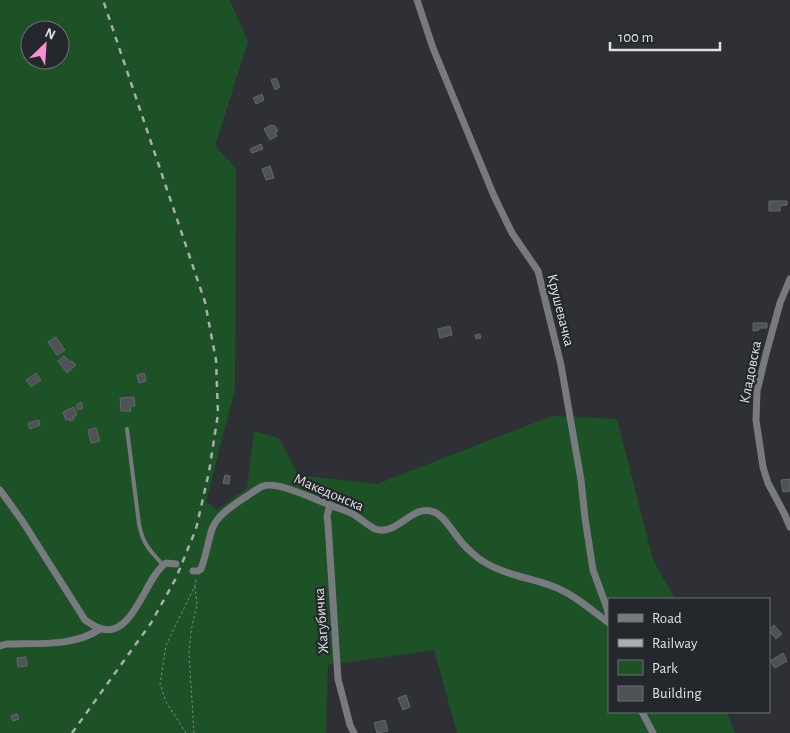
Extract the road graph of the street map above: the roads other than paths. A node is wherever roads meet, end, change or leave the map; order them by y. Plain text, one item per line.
1 (417, 0) edge
2 (790, 279) edge
3 (127, 429) dead end
4 (0, 490) edge
5 (330, 505) junction
6 (790, 528) edge
7 (176, 564) dead end
8 (163, 565) junction
9 (196, 571) road end
10 (608, 613) edge
11 (608, 622) edge
12 (100, 629) junction
13 (0, 646) edge
14 (643, 713) edge
15 (354, 733) edge
16 (653, 733) edge

1 - 10 street, Крушевачка
2 - 6 street, Кладовска
3 - 8 lane
4 - 12 street
5 - 9 street, Македонска
5 - 11 street, Македонска
5 - 15 street, Жагубичка
7 - 8 street
8 - 12 street
12 - 13 street
14 - 16 street

